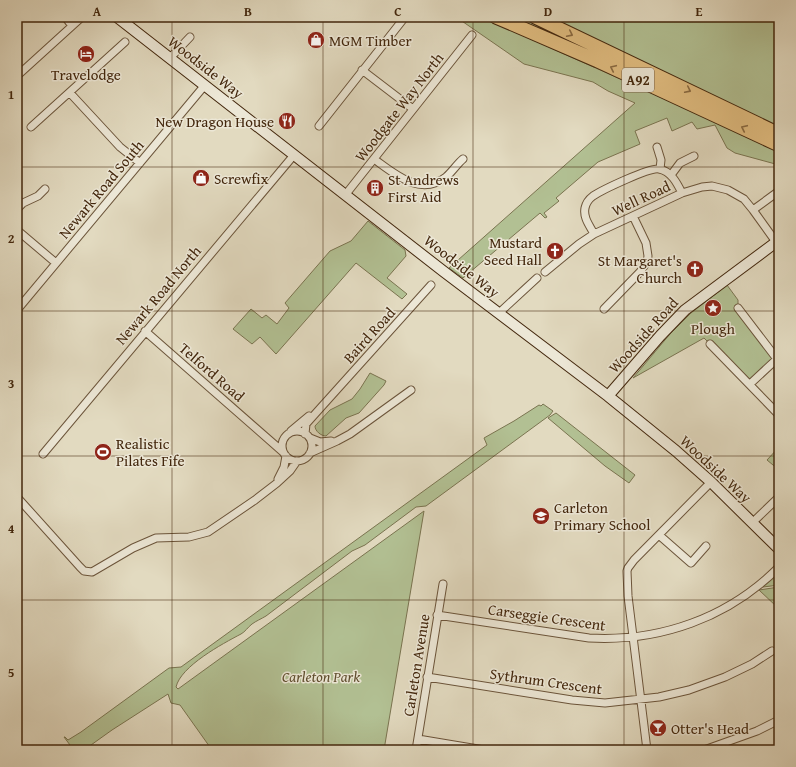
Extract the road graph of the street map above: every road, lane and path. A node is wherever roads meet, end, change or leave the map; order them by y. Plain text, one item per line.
1 (82, 17) edge
2 (117, 17) edge
3 (405, 17) edge
4 (496, 17) edge
5 (535, 17) edge
6 (66, 18) dead end
7 (72, 26) junction
8 (472, 35) dead end
9 (190, 37) dead end
10 (125, 42) dead end
11 (170, 58) junction
12 (362, 70) junction
13 (17, 76) edge
14 (206, 85) junction
15 (70, 93) junction
16 (413, 109) junction
17 (319, 126) dead end
18 (31, 127) dead end
19 (779, 134) edge
20 (779, 145) edge
21 (657, 147) dead end
22 (294, 155) junction
23 (694, 156) dead end
24 (463, 158) dead end
25 (374, 159) junction
26 (140, 163) junction
27 (660, 169) junction
28 (671, 175) junction
29 (45, 189) dead end
30 (779, 191) edge
31 (682, 193) junction
32 (346, 194) junction
33 (17, 209) edge
34 (753, 210) junction
35 (633, 216) junction
36 (17, 230) edge
37 (594, 234) junction
38 (778, 241) edge
39 (56, 263) junction
40 (545, 272) dead end
41 (537, 278) dead end
42 (431, 285) dead end
43 (738, 308) dead end
44 (604, 309) dead end
45 (17, 310) edge
46 (499, 313) junction
47 (144, 331) junction
48 (710, 344) dead end
49 (778, 358) edge
50 (750, 384) junction
51 (411, 390) dead end
52 (608, 396) junction
53 (326, 402) junction
54 (779, 415) edge
55 (263, 433) junction
56 (287, 435) junction
57 (307, 436) junction
58 (337, 441) junction
59 (310, 453) junction
60 (43, 454) dead end
61 (284, 454) junction
62 (297, 461) junction
63 (277, 482) junction
64 (711, 482) junction
65 (17, 497) edge
66 (779, 497) edge
67 (752, 524) junction
68 (659, 535) junction
69 (706, 546) dead end
70 (779, 549) edge
71 (779, 567) edge
72 (443, 584) dead end
73 (437, 615) junction
74 (633, 638) junction
75 (772, 651) dead end
76 (427, 677) junction
77 (640, 699) junction
78 (779, 720) edge
79 (418, 739) junction
80 (416, 750) edge
81 (484, 750) edge
82 (647, 750) edge
83 (704, 750) edge

1 - 7 street
2 - 11 street, Woodside Way
3 - 12 street
20 -> 4 highway, A92
5 -> 19 highway, A92
6 - 7 street
7 - 13 street
8 - 16 street, Woodgate Way North
9 - 11 street
10 - 15 street
11 - 14 street, Woodside Way
12 - 16 street
12 - 17 street
14 - 22 street, Woodside Way
14 - 26 street, Newark Road South
15 - 18 street
15 - 26 street
16 - 25 street, Woodgate Way North
21 - 27 street
22 - 32 street, Woodside Way
22 - 47 street, Newark Road North
23 - 28 street
24 - 25 street
25 - 32 street, Woodgate Way North
26 - 39 street, Newark Road South
27 - 28 street
27 - 37 street
28 - 31 street
29 - 33 street
30 - 34 street
31 - 34 street, Well Road
31 - 35 street, Well Road
32 - 46 street, Woodside Way
34 - 38 street, Well Road
35 - 37 street, Well Road
35 - 44 street
36 - 39 street
37 - 40 street, Well Road
38 - 52 street, Woodside Road
39 - 45 street, Newark Road South
41 - 46 street
42 - 53 street, Baird Road
43 - 49 street
46 - 52 street, Woodside Way
47 - 55 street, Telford Road
47 - 60 street, Newark Road North
48 - 50 street
49 - 50 street
50 - 54 street
51 - 58 street
52 - 64 street, Woodside Way
53 - 56 street, Baird Road
53 - 57 street, Baird Road
55 - 56 street, Telford Road
55 - 61 street, Telford Road
56 - 57 street
56 - 61 street
57 - 58 street
57 - 59 street
58 - 59 street
59 - 62 street
61 - 62 street
61 - 63 street
62 - 63 street
63 - 65 street
64 - 67 street, Woodside Way
64 - 68 street
66 - 67 street
67 - 70 street, Woodside Way
68 - 69 street
68 - 74 street
71 - 74 street, Carseggie Crescent
72 - 73 street, Carleton Avenue
73 - 74 street, Carseggie Crescent
73 - 76 street, Carleton Avenue
74 - 77 street
75 - 77 street, Sythrum Crescent
76 - 77 street, Sythrum Crescent
76 - 79 street, Carleton Avenue
77 - 82 street
78 - 83 street
79 - 80 street, Carleton Avenue
79 - 81 street

